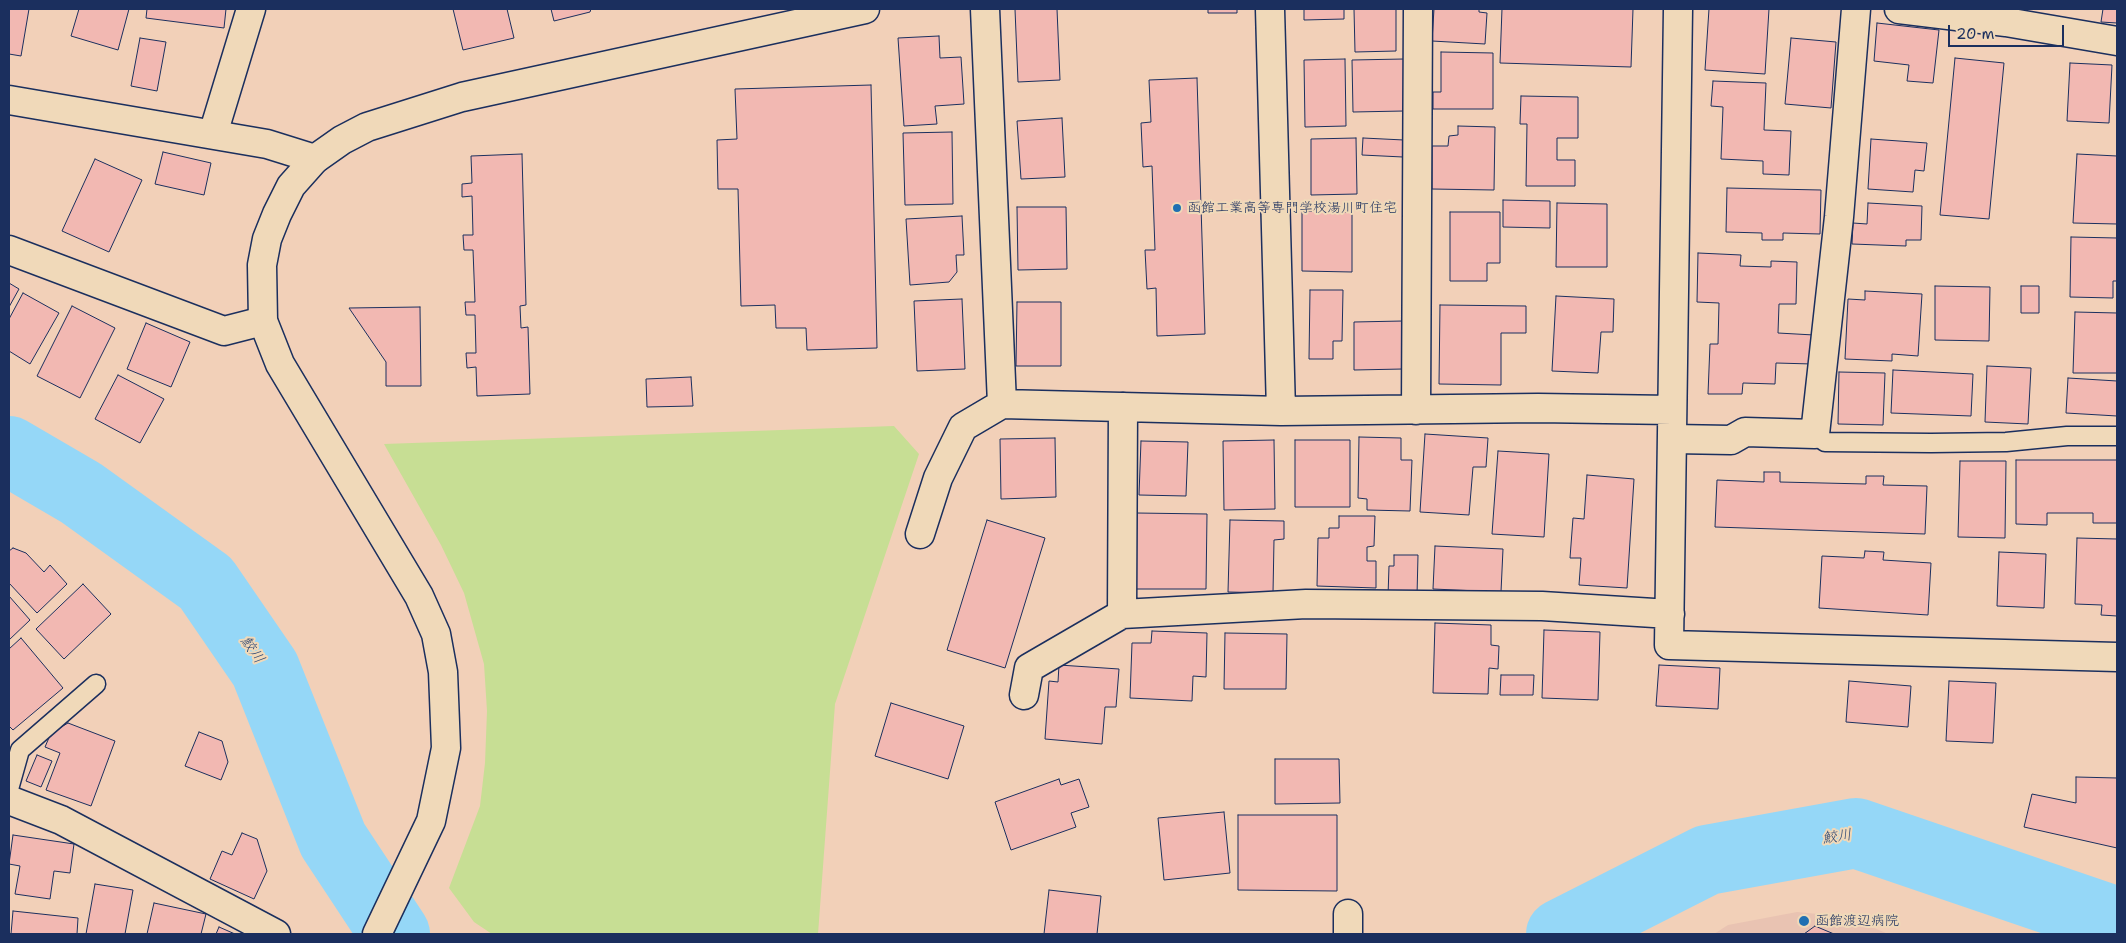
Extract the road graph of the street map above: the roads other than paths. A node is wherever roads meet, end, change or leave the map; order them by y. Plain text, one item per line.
1 (251, 9) edge
2 (864, 9) edge
3 (985, 9) edge
4 (1270, 9) edge
5 (1418, 9) edge
6 (1678, 9) edge
7 (1856, 9) edge
8 (1899, 9) edge
9 (803, 15) edge
10 (2117, 41) edge
11 (9, 100) edge
12 (212, 134) junction
13 (315, 159) junction
14 (9, 250) edge
15 (263, 321) junction
16 (1002, 404) junction
17 (1123, 407) junction
18 (1416, 410) junction
19 (1672, 410) junction
20 (1281, 411) junction
21 (1815, 434) junction
22 (2117, 436) edge
23 (1673, 439) junction
24 (920, 534) dead end
25 (1122, 614) junction
26 (1670, 614) junction
27 (2117, 657) edge
28 (96, 684) dead end
29 (1024, 695) dead end
30 (9, 789) edge
31 (9, 800) edge
32 (276, 934) edge
33 (377, 934) edge

1 - 12 street
2 - 9 street
3 - 16 street
4 - 20 street
5 - 18 street
6 - 19 street
7 - 21 street
8 - 10 street
9 - 13 street
11 - 12 street
12 - 13 street
13 - 15 street
14 - 15 street
15 - 33 street
16 - 17 street
16 - 24 street
17 - 20 street
17 - 25 street
18 - 19 street
18 - 20 street
19 - 23 street
21 - 22 lane
21 - 23 street
23 - 26 street
25 - 26 street
25 - 29 street
26 - 27 street
28 - 30 lane
31 - 32 street

